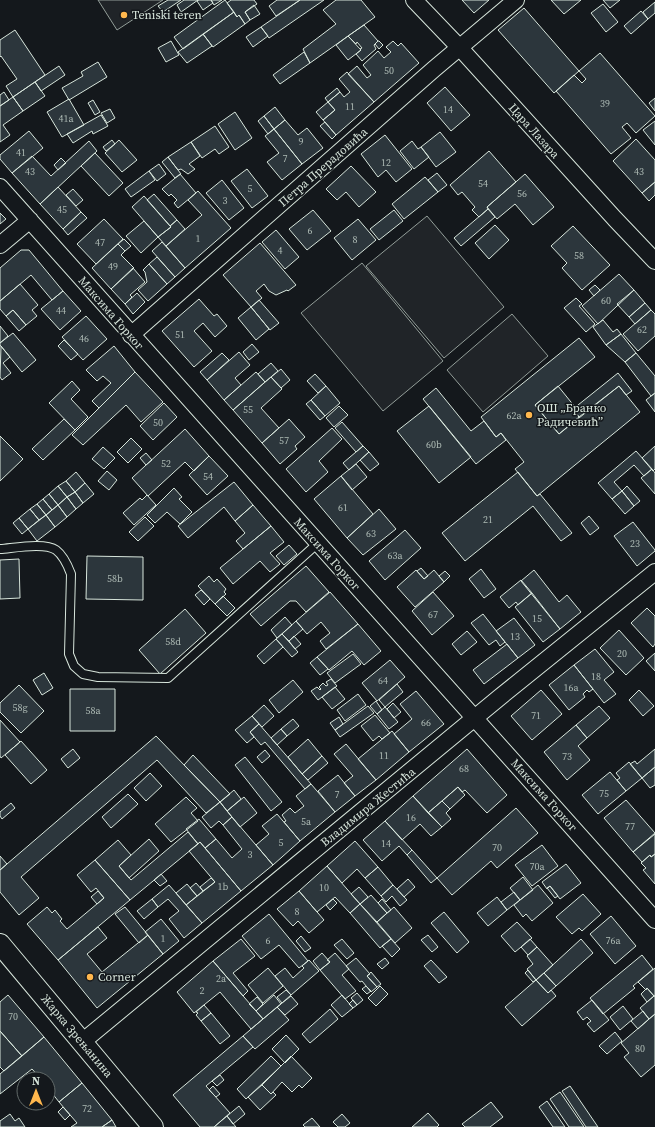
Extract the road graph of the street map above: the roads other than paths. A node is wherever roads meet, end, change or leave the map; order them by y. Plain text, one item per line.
1 (414, 0) edge
2 (516, 0) edge
3 (460, 48) junction
4 (0, 187) edge
5 (30, 220) junction
6 (0, 246) edge
7 (655, 261) edge
8 (131, 335) junction
9 (318, 543) junction
10 (0, 549) edge
11 (655, 572) edge
12 (475, 718) junction
13 (655, 920) edge
14 (0, 944) edge
15 (82, 1042) junction
16 (153, 1127) edge

1 - 3 street, Цара Лазара
2 - 3 street, Петра Прерадовића
3 - 7 street, Цара Лазара
3 - 8 street, Петра Прерадовића
4 - 5 street, Максима Горког
5 - 6 street
5 - 8 street, Максима Горког
8 - 9 street, Максима Горког
9 - 10 lane
9 - 12 street, Максима Горког
11 - 12 street, Владимира Жестића
12 - 13 street, Максима Горког
12 - 15 street, Владимира Жестића
14 - 15 street, Жарка Зрењанина
15 - 16 street, Жарка Зрењанина

